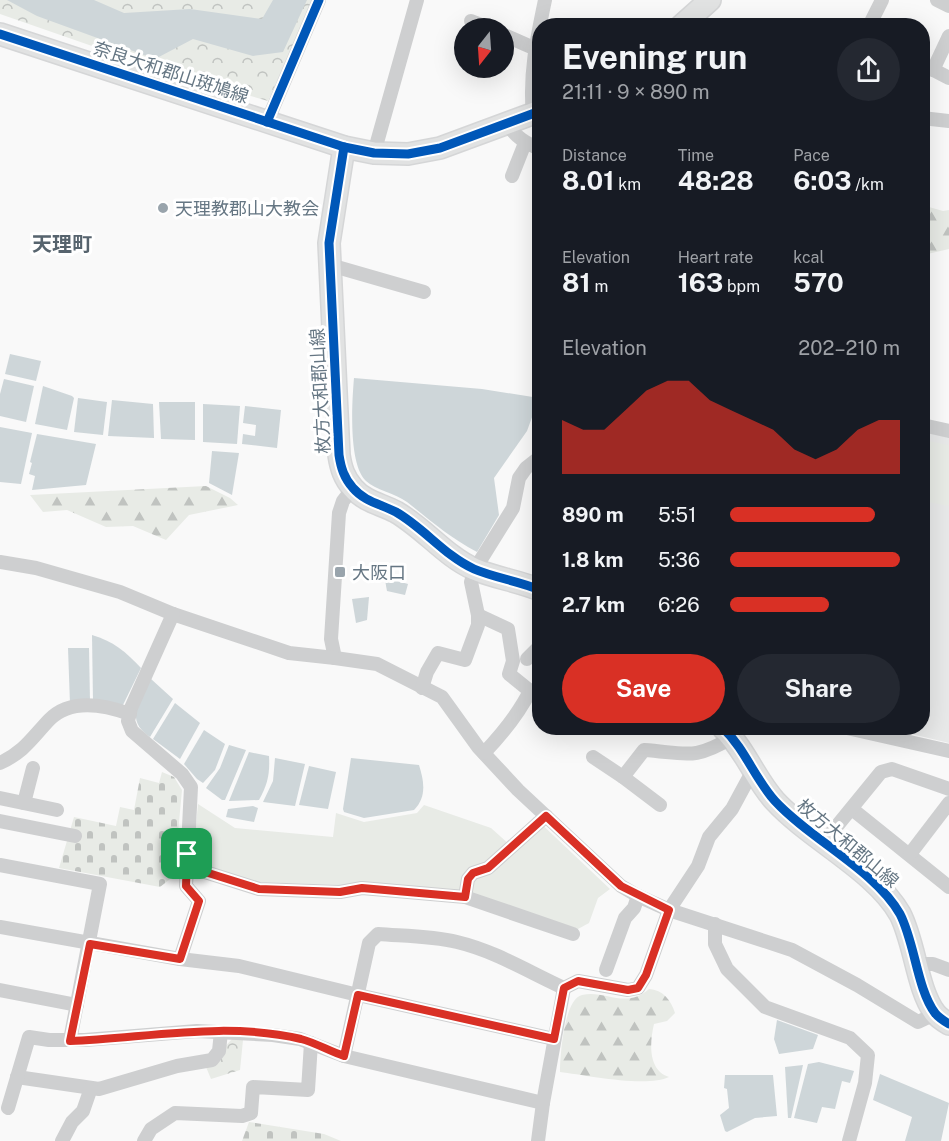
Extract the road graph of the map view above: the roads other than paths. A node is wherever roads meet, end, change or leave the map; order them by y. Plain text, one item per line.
1 (319, 0) edge
2 (417, 0) edge
3 (545, 0) edge
4 (710, 0) edge
5 (882, 0) edge
6 (937, 0) edge
7 (949, 6) edge
8 (542, 18) edge
9 (691, 18) edge
10 (873, 18) edge
11 (0, 34) edge
12 (949, 36) edge
13 (514, 39) edge
14 (532, 47) edge
15 (930, 64) edge
16 (930, 68) edge
17 (949, 78) edge
18 (532, 115) edge
19 (930, 119) edge
20 (949, 121) edge
21 (267, 122) junction
22 (507, 124) junction
23 (525, 143) junction
24 (532, 146) edge
25 (344, 147) junction
26 (374, 153) junction
27 (512, 176) dead end
28 (330, 265) junction
29 (424, 292) dead end
30 (930, 427) edge
31 (949, 431) edge
32 (532, 463) edge
33 (353, 488) junction
34 (0, 562) edge
35 (475, 569) junction
36 (532, 587) edge
37 (173, 614) junction
38 (478, 615) junction
39 (532, 654) edge
40 (335, 658) junction
41 (527, 659) dead end
42 (422, 688) junction
43 (130, 714) junction
44 (725, 735) edge
45 (730, 735) edge
46 (878, 735) edge
47 (949, 751) edge
48 (484, 753) junction
49 (593, 757) dead end
50 (0, 763) edge
51 (33, 768) dead end
52 (753, 772) junction
53 (623, 777) junction
54 (949, 789) edge
55 (0, 798) edge
56 (24, 803) junction
57 (949, 803) edge
58 (660, 805) dead end
59 (852, 809) junction
60 (57, 810) dead end
61 (546, 816) junction
62 (0, 821) edge
63 (75, 836) dead end
64 (823, 843) junction
65 (187, 854) junction
66 (910, 854) junction
67 (0, 865) edge
68 (949, 887) edge
69 (638, 896) junction
70 (465, 897) junction
71 (669, 910) junction
72 (715, 924) junction
73 (0, 927) edge
74 (573, 934) dead end
75 (90, 944) junction
76 (180, 959) junction
77 (917, 964) junction
78 (606, 970) dead end
79 (949, 970) edge
80 (564, 988) junction
81 (0, 990) edge
82 (358, 995) junction
83 (77, 1005) junction
84 (942, 1019) edge
85 (221, 1032) junction
86 (554, 1039) junction
87 (70, 1041) junction
88 (312, 1042) junction
89 (344, 1056) junction
90 (17, 1077) junction
91 (91, 1088) junction
92 (543, 1103) junction
93 (8, 1108) dead end
94 (62, 1141) edge
95 (144, 1141) edge
96 (538, 1141) edge
97 (849, 1141) edge

1 - 21 street
2 - 26 street
3 - 8 street
4 - 9 main road
5 - 10 street
6 - 7 street
11 - 21 main road, 奈良大和郡山斑鳩線
12 - 15 street
13 - 14 street
16 - 17 street
18 - 22 main road, 奈良大和郡山斑鳩線
19 - 20 street
21 - 25 main road, 奈良大和郡山斑鳩線
22 - 23 street
22 - 26 main road, 奈良大和郡山斑鳩線
23 - 24 street
23 - 27 street
25 - 26 main road, 奈良大和郡山斑鳩線
25 - 28 main road, 枚方大和郡山線
28 - 29 street
28 - 33 main road, 枚方大和郡山線
30 - 31 street
32 - 35 street
33 - 35 main road
33 - 40 street
34 - 37 street
35 - 36 main road
35 - 38 street
37 - 40 street
37 - 43 street
38 - 42 street
38 - 48 street
39 - 41 street
40 - 42 street
42 - 48 street
43 - 50 street
43 - 65 street
44 - 53 street
45 - 52 main road, 枚方大和郡山線
46 - 47 street
48 - 61 street
49 - 53 street
51 - 56 street
52 - 64 main road, 枚方大和郡山線
52 - 71 street
53 - 58 street
54 - 59 street
55 - 56 street
56 - 60 street
57 - 66 street
59 - 64 street
59 - 66 street
61 - 69 street
61 - 70 street
62 - 63 street
64 - 77 main road, 枚方大和郡山線
65 - 70 street
65 - 76 street
66 - 68 street
67 - 75 street
69 - 71 street
69 - 78 street
70 - 74 street
71 - 72 street
71 - 80 street
72 - 84 street
72 - 97 street
73 - 75 street
75 - 76 street
75 - 83 street
76 - 82 street
77 - 79 street
77 - 84 main road, 枚方大和郡山線
80 - 82 street
80 - 86 street
81 - 83 street
82 - 86 street
82 - 89 street
83 - 87 street
85 - 87 street
85 - 88 street
85 - 91 street
86 - 92 street
87 - 90 street
88 - 89 street
88 - 95 street
89 - 92 street
90 - 91 street
90 - 93 street
91 - 94 street
92 - 96 street

